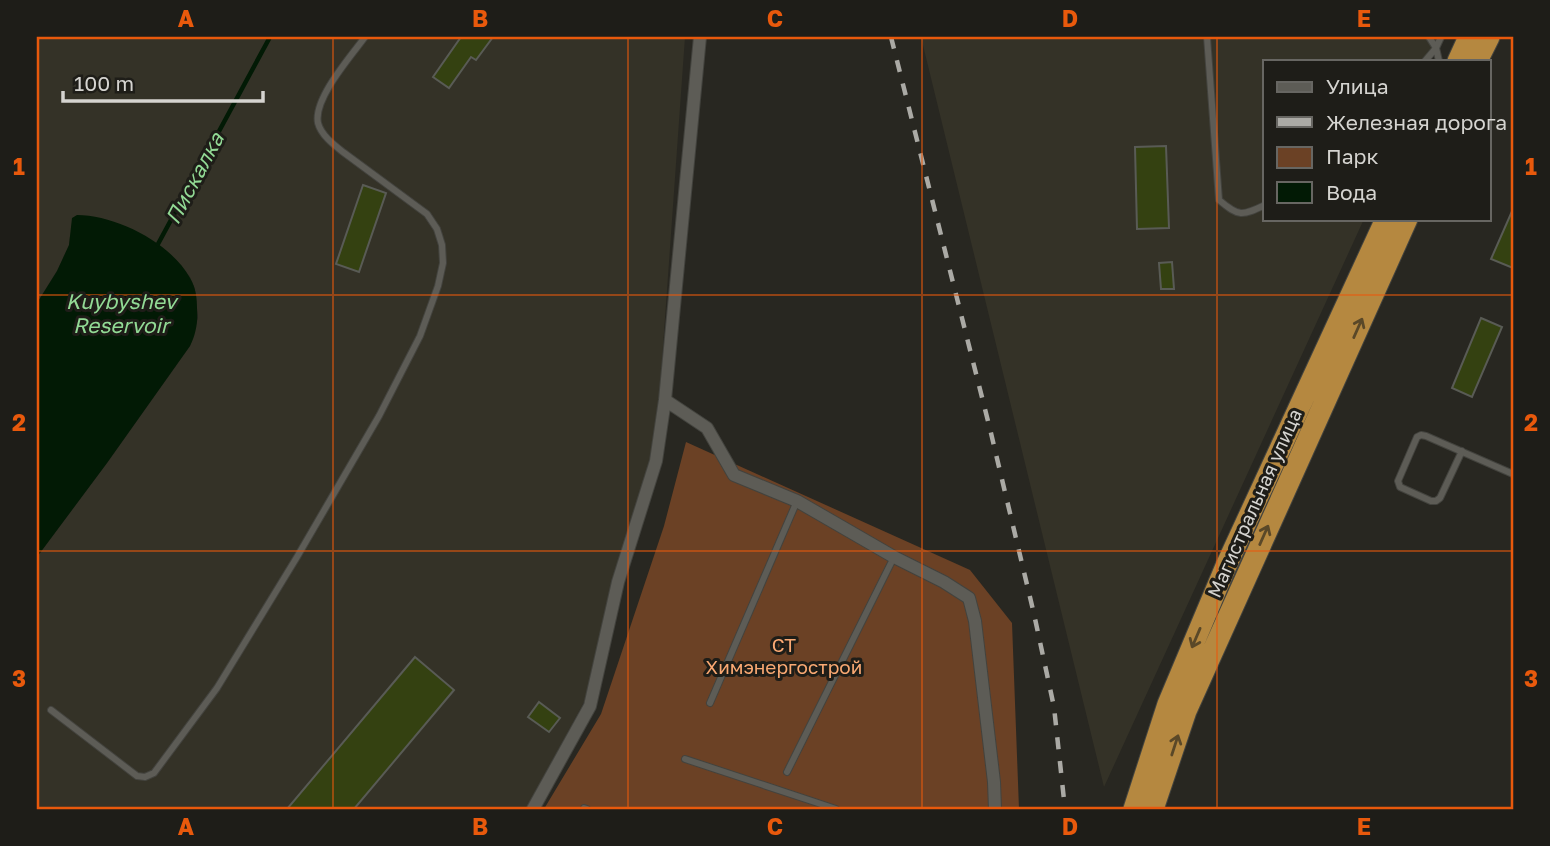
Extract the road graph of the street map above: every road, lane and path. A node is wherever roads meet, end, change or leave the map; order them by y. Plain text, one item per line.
1 (365, 37) edge
2 (700, 37) edge
3 (1207, 37) edge
4 (1429, 37) edge
5 (1441, 37) edge
6 (1469, 37) edge
7 (1489, 37) edge
8 (1436, 48) junction
9 (1426, 60) edge
10 (1440, 60) edge
11 (1458, 60) edge
12 (1478, 60) edge
13 (1263, 206) edge
14 (1386, 220) edge
15 (1407, 220) edge
16 (665, 400) junction
17 (1462, 451) junction
18 (1513, 474) edge
19 (797, 501) junction
20 (894, 557) junction
21 (710, 703) dead end
22 (51, 710) dead end
23 (685, 759) dead end
24 (787, 772) dead end
25 (533, 809) edge
26 (836, 809) edge
27 (995, 809) edge
28 (1134, 809) edge
29 (1153, 809) edge

1 - 22 lane
2 - 16 street
3 - 13 lane
4 - 8 lane
5 - 8 lane
6 - 11 highway
7 - 12 highway
8 - 9 lane
8 - 10 lane
14 -> 28 highway, Магистральная улица
29 -> 15 highway, Магистральная улица
16 - 19 street
16 - 25 street
17 - 17 lane
17 - 18 lane
19 - 20 street
19 - 21 lane
20 - 24 lane
20 - 27 street
23 - 26 lane

